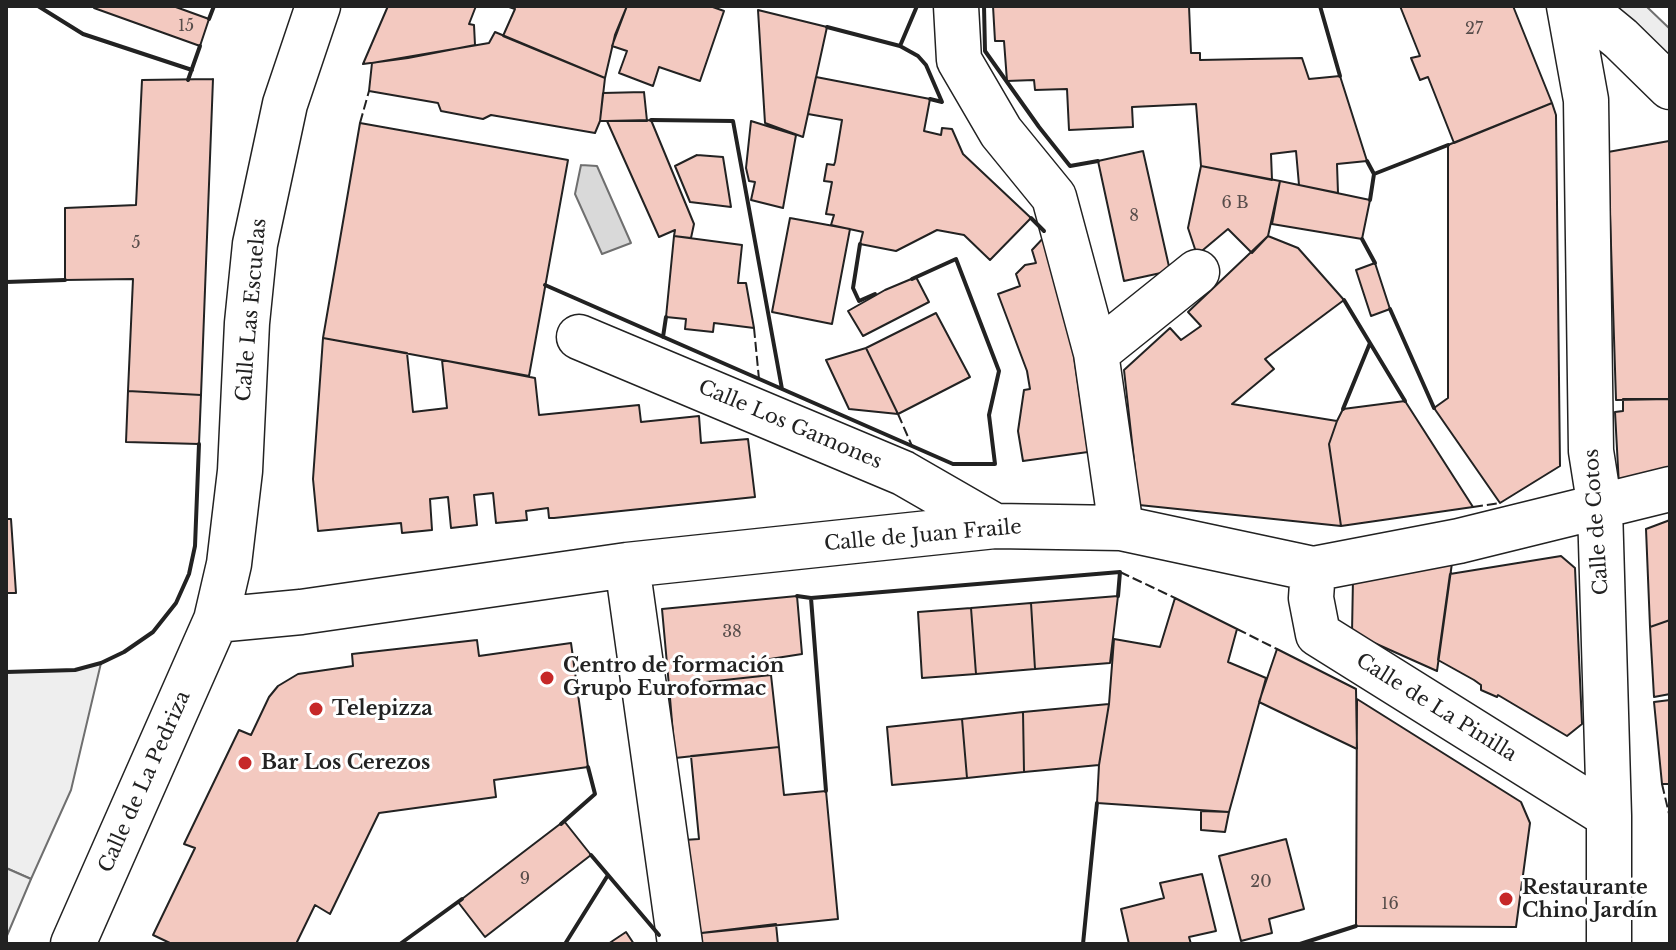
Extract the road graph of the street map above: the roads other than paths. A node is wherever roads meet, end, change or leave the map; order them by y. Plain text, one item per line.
1 (318, 6) edge
2 (956, 6) edge
3 (1569, 6) edge
4 (1581, 6) edge
5 (1670, 87) edge
6 (1197, 272) dead end
7 (579, 337) dead end
8 (1096, 353) junction
9 (1670, 489) edge
10 (1600, 508) junction
11 (995, 526) junction
12 (1121, 528) junction
13 (627, 565) junction
14 (1313, 569) junction
15 (216, 620) junction
16 (1609, 816) junction
17 (73, 944) edge
18 (680, 944) edge
19 (1609, 944) edge

1 - 15 street, Calle Las Escuelas
2 - 8 street
3 - 10 street, Calle de Cotos
4 - 5 street
6 - 8 street
7 - 11 street, Calle Los Gamones
8 - 12 street
9 - 10 street, Calle de Juan Fraile
10 - 14 street, Calle de Juan Fraile
10 - 16 street, Calle de Cotos
11 - 12 street, Calle de Juan Fraile
11 - 13 street, Calle de Juan Fraile
12 - 14 street, Calle de Juan Fraile
13 - 15 street, Calle de Juan Fraile
13 - 18 street
14 - 16 street, Calle de La Pinilla
15 - 17 street, Calle de La Pedriza
16 - 19 street, Calle de Cotos

